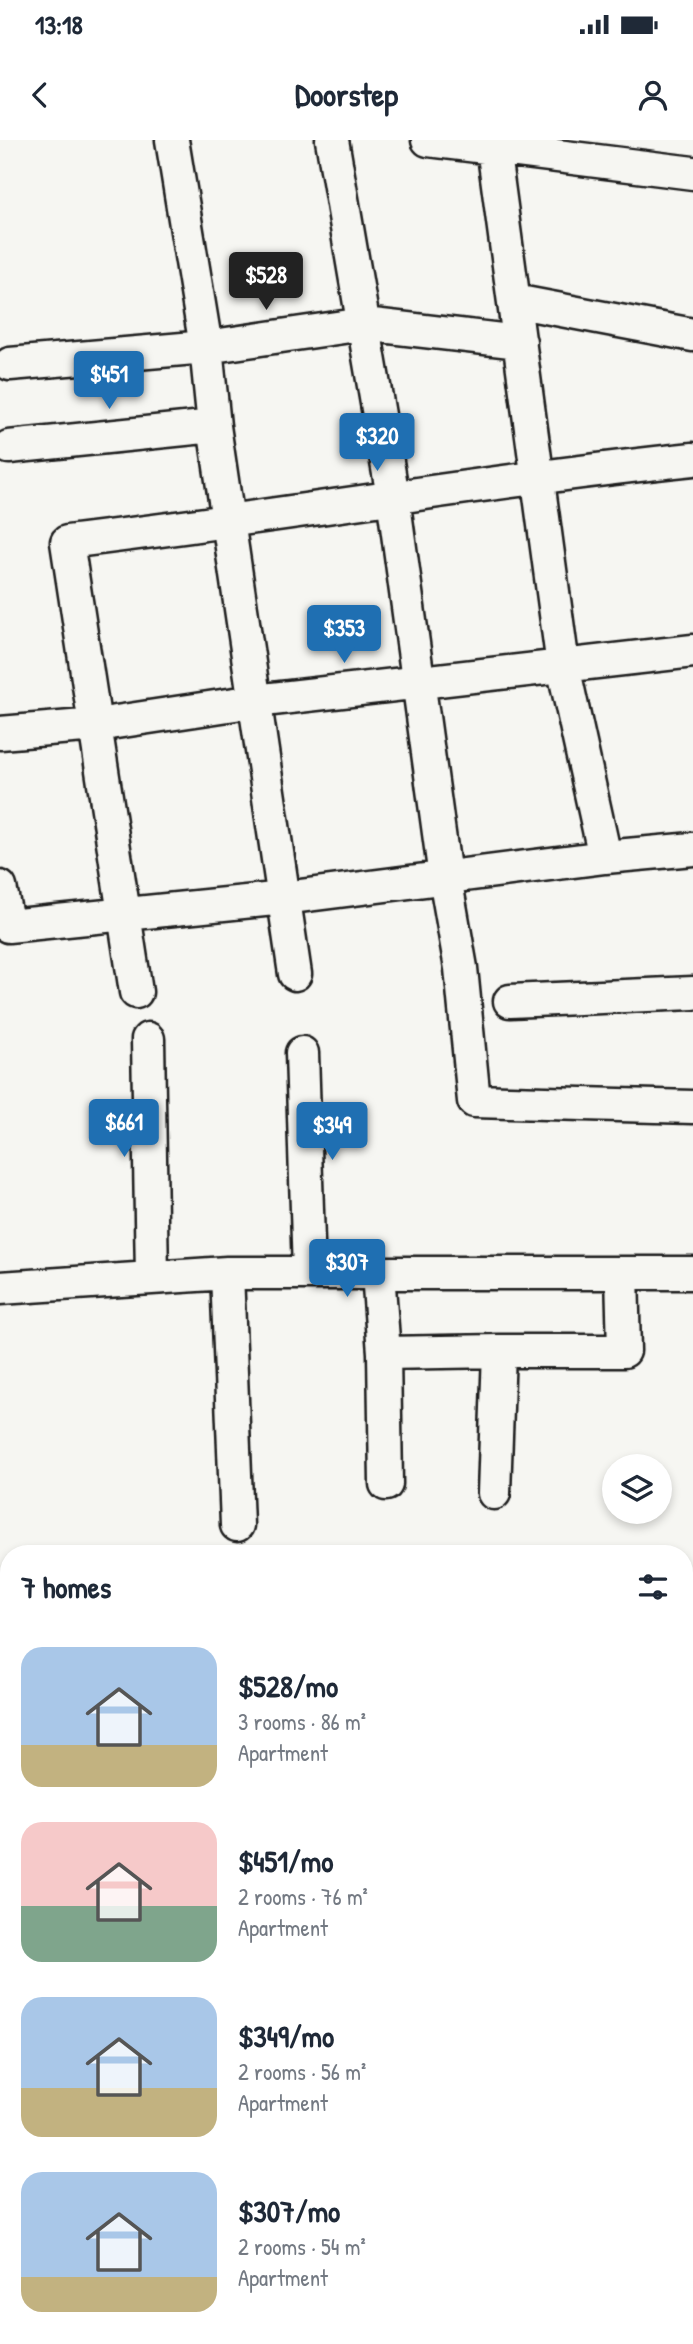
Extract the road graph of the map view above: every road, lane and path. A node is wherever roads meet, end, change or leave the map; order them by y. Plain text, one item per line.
1 (172, 140) edge
2 (332, 140) edge
3 (428, 140) edge
4 (493, 147) junction
5 (693, 173) edge
6 (514, 301) junction
7 (364, 324) junction
8 (693, 335) edge
9 (520, 342) junction
10 (206, 347) junction
11 (10, 364) dead end
12 (215, 426) junction
13 (9, 447) dead end
14 (693, 458) edge
15 (538, 475) junction
16 (393, 497) junction
17 (229, 523) junction
18 (693, 651) edge
19 (564, 666) junction
20 (418, 683) junction
21 (255, 701) junction
22 (96, 724) junction
23 (0, 733) edge
24 (693, 849) edge
25 (605, 857) junction
26 (445, 877) junction
27 (0, 887) edge
28 (284, 898) junction
29 (126, 914) junction
30 (295, 974) dead end
31 (136, 992) dead end
32 (693, 993) edge
33 (510, 1001) dead end
34 (148, 1039) dead end
35 (302, 1053) dead end
36 (693, 1107) edge
37 (227, 1273) junction
38 (309, 1273) junction
39 (378, 1273) junction
40 (622, 1273) junction
41 (693, 1273) edge
42 (152, 1278) junction
43 (0, 1288) edge
44 (499, 1351) junction
45 (384, 1353) junction
46 (386, 1484) dead end
47 (494, 1493) dead end
48 (237, 1525) dead end
49 (0, 1671) edge
50 (0, 1686) edge

1 - 10 street
2 - 7 street
3 - 4 street
4 - 5 street
4 - 6 street
6 - 8 street
6 - 9 street
7 - 9 street
7 - 10 street
7 - 16 street
9 - 15 street
10 - 11 street
10 - 12 street
12 - 13 street
12 - 17 street
14 - 15 street
15 - 16 street
15 - 19 street
16 - 17 street
16 - 20 street
17 - 21 street
17 - 22 street
18 - 19 street
19 - 20 street
19 - 25 street
20 - 21 street
20 - 26 street
21 - 22 street
21 - 28 street
22 - 23 street
22 - 29 street
24 - 25 street
25 - 26 street
26 - 28 street
26 - 36 street
27 - 29 street
28 - 29 street
28 - 30 street
29 - 31 street
32 - 33 street
34 - 42 street
35 - 38 street
37 - 38 street
37 - 42 street
37 - 48 street
38 - 39 street
39 - 40 street
39 - 45 street
40 - 41 street
40 - 44 street
42 - 43 street
44 - 45 street
44 - 47 street
45 - 46 street
49 - 50 street

